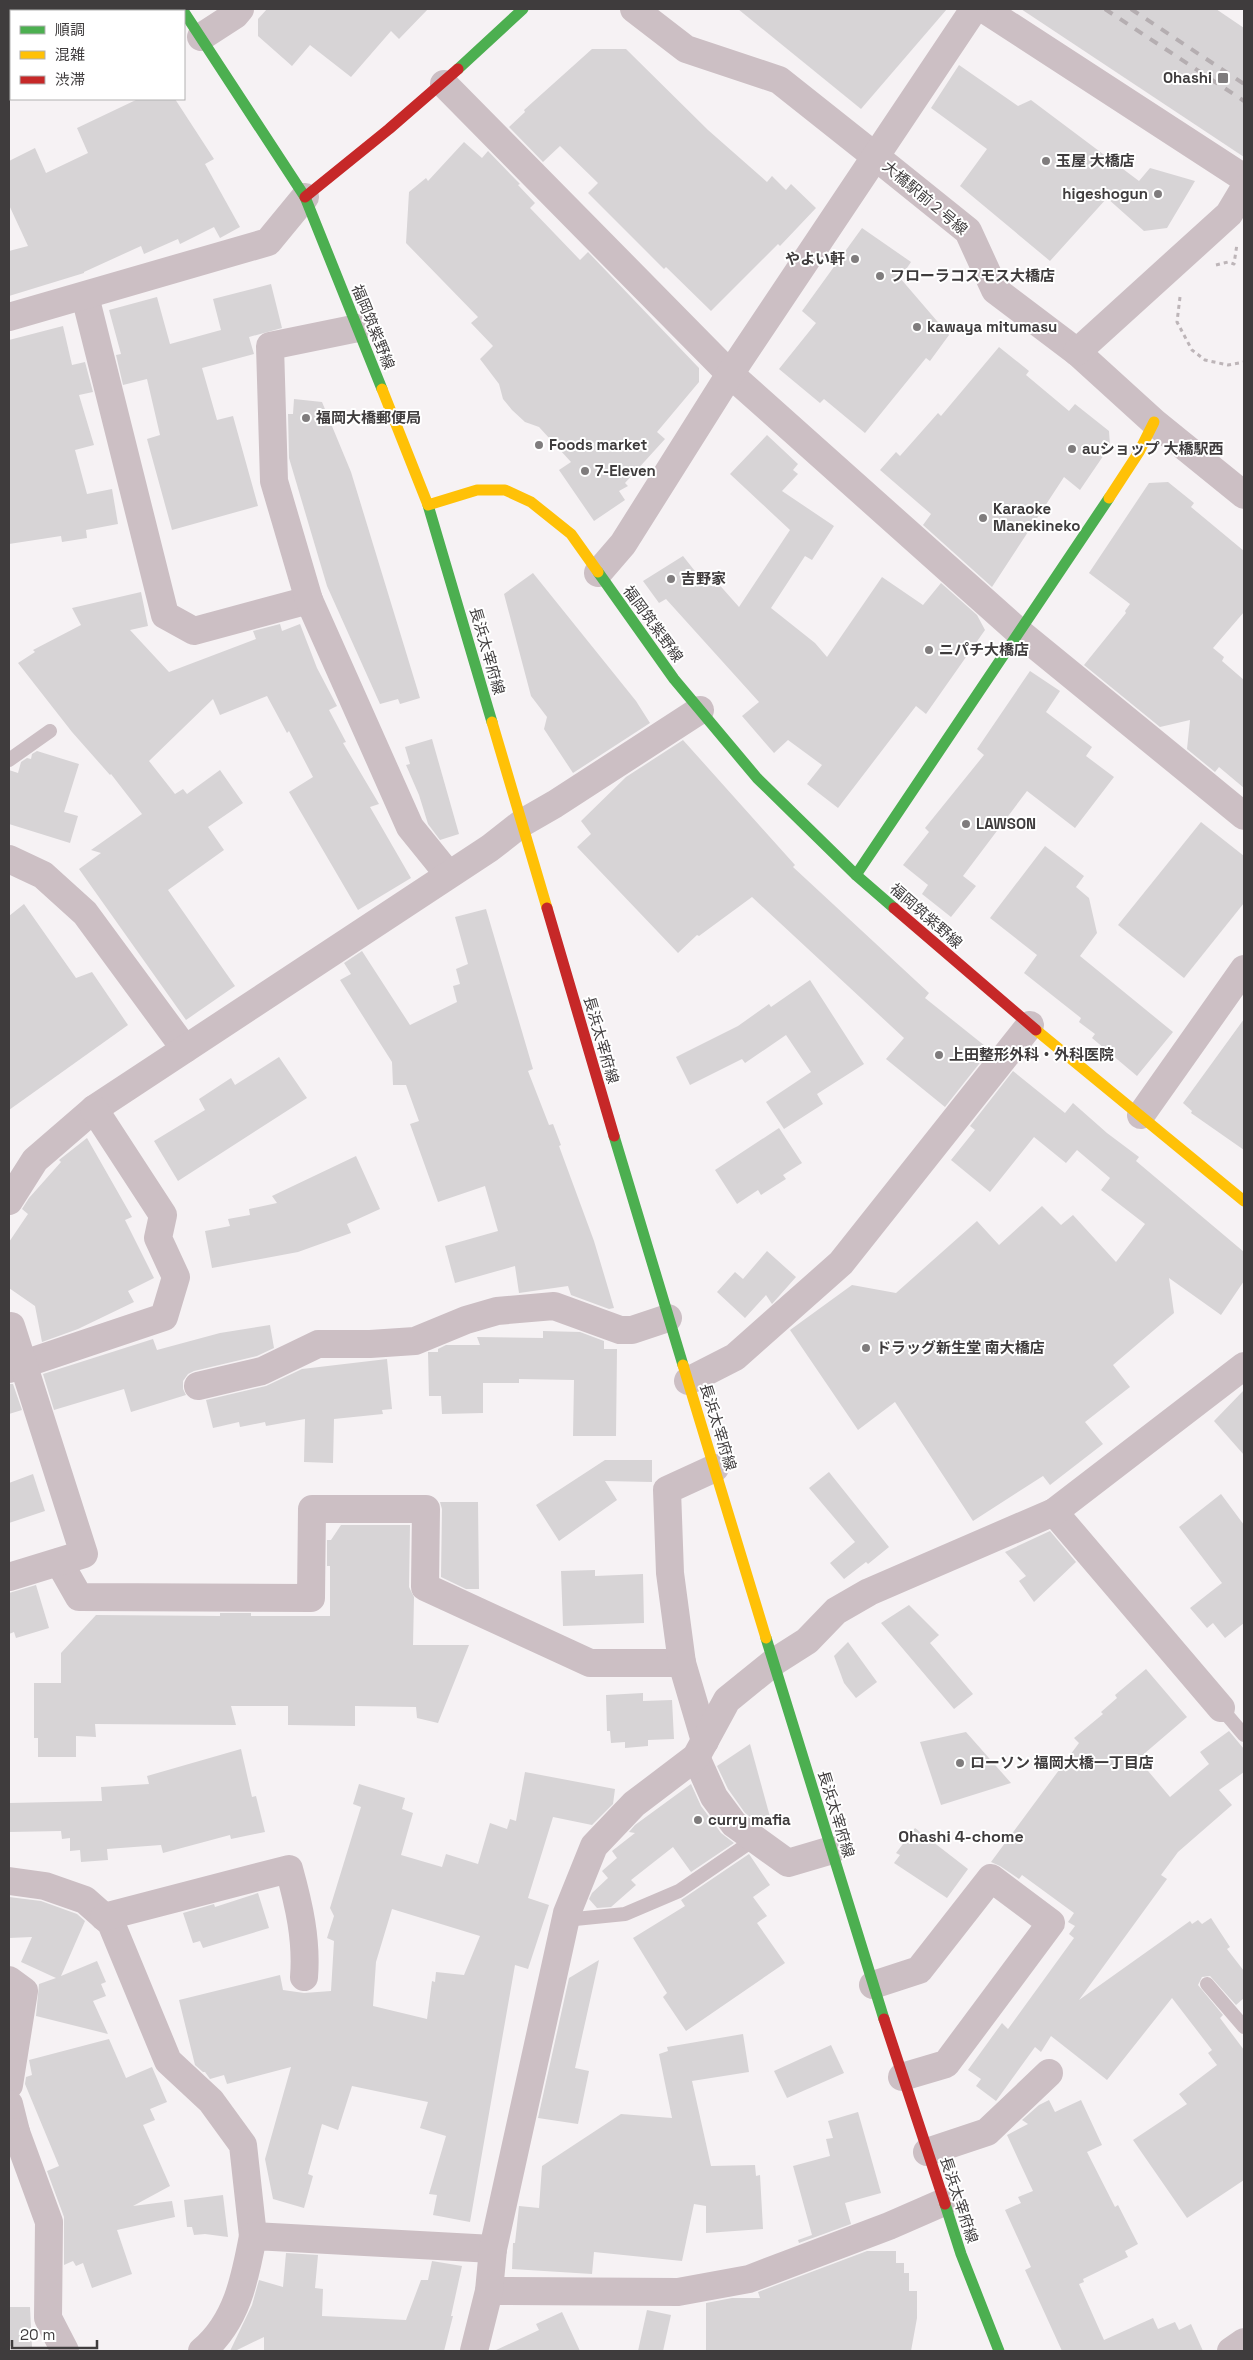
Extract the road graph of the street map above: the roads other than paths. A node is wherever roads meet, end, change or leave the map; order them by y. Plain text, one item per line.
1 (240, 9) edge
2 (523, 9) edge
3 (634, 9) edge
4 (974, 9) edge
5 (984, 9) edge
6 (185, 14) edge
7 (202, 37) junction
8 (444, 84) junction
9 (876, 157) junction
10 (1244, 178) edge
11 (1244, 189) edge
12 (305, 196) junction
13 (85, 296) junction
14 (9, 317) edge
15 (358, 328) junction
16 (1077, 352) junction
17 (730, 374) junction
18 (1154, 422) junction
19 (1243, 491) edge
20 (428, 505) junction
21 (598, 573) junction
22 (309, 600) junction
23 (1019, 632) junction
24 (700, 710) junction
25 (50, 731) dead end
26 (9, 760) edge
27 (1244, 816) edge
28 (522, 823) junction
29 (9, 859) edge
30 (448, 874) junction
31 (856, 875) junction
32 (1244, 969) edge
33 (1030, 1025) junction
34 (185, 1049) junction
35 (94, 1109) junction
36 (1141, 1115) junction
37 (9, 1201) edge
38 (1244, 1201) edge
39 (668, 1318) junction
40 (11, 1326) dead end
41 (1244, 1366) edge
42 (16, 1367) edge
43 (688, 1381) junction
44 (198, 1386) dead end
45 (715, 1468) junction
46 (1054, 1512) junction
47 (59, 1562) junction
48 (9, 1577) edge
49 (774, 1662) junction
50 (682, 1663) junction
51 (1221, 1708) joint
52 (1244, 1735) edge
53 (701, 1749) junction
54 (755, 1840) junction
55 (832, 1850) junction
56 (9, 1881) edge
57 (104, 1917) junction
58 (565, 1920) junction
59 (304, 1977) dead end
60 (9, 1980) edge
61 (1207, 1984) dead end
62 (873, 1985) junction
63 (1244, 2027) edge
64 (1049, 2073) dead end
65 (902, 2077) junction
66 (9, 2085) edge
67 (9, 2104) edge
68 (12, 2133) edge
69 (927, 2152) junction
70 (944, 2202) junction
71 (253, 2236) junction
72 (494, 2249) junction
73 (489, 2291) junction
74 (1244, 2342) edge
75 (66, 2351) edge
76 (202, 2351) edge
77 (474, 2351) edge
78 (999, 2351) edge
79 (1231, 2351) edge

1 - 7 street
2 - 8 street
3 - 9 street, 大橋駅前２号線
4 - 9 street
5 - 10 street
6 - 7 street, 福岡筑紫野線
7 - 12 street, 福岡筑紫野線
8 - 12 street
8 - 17 street
9 - 16 street, 大橋駅前２号線
9 - 17 street
11 - 16 street
12 - 13 street
12 - 15 street, 福岡筑紫野線
13 - 14 street
13 - 22 street
15 - 20 street, 福岡筑紫野線
15 - 22 street
16 - 18 street, 大橋駅前２号線
17 - 21 street
17 - 23 street
18 - 19 street, 大橋駅前２号線
18 - 23 street
20 - 21 street, 福岡筑紫野線
20 - 28 street, 長浜太宰府線
21 - 24 street, 福岡筑紫野線
22 - 30 street
23 - 27 street
23 - 31 street
24 - 28 street
24 - 31 street, 福岡筑紫野線
25 - 26 lane
28 - 30 street
28 - 39 street, 長浜太宰府線
29 - 34 street
30 - 34 street
31 - 33 street, 福岡筑紫野線
32 - 36 street
33 - 36 street, 福岡筑紫野線
33 - 43 street
34 - 35 street
35 - 37 street
35 - 42 street
36 - 38 street, 福岡筑紫野線
39 - 43 street, 長浜太宰府線
39 - 44 street
40 - 42 street
41 - 46 street
42 - 47 street
43 - 45 street, 長浜太宰府線
45 - 49 street, 長浜太宰府線
45 - 50 street
46 - 49 street
46 - 51 street
47 - 48 street
47 - 50 street
49 - 53 street
49 - 55 street, 長浜太宰府線
50 - 53 street
51 - 52 lane
53 - 54 street
53 - 58 street
54 - 55 street
54 - 58 lane
55 - 62 street, 長浜太宰府線
56 - 57 street
57 - 59 street
57 - 71 street
58 - 72 street
60 - 66 street
61 - 63 lane
62 - 65 street, 長浜太宰府線
62 - 65 street
64 - 69 street
65 - 69 street, 長浜太宰府線
67 - 68 street
68 - 75 street
69 - 70 street, 長浜太宰府線
70 - 73 street
70 - 78 street, 長浜太宰府線
71 - 72 street
71 - 76 street
72 - 73 street
73 - 77 street
74 - 79 street

